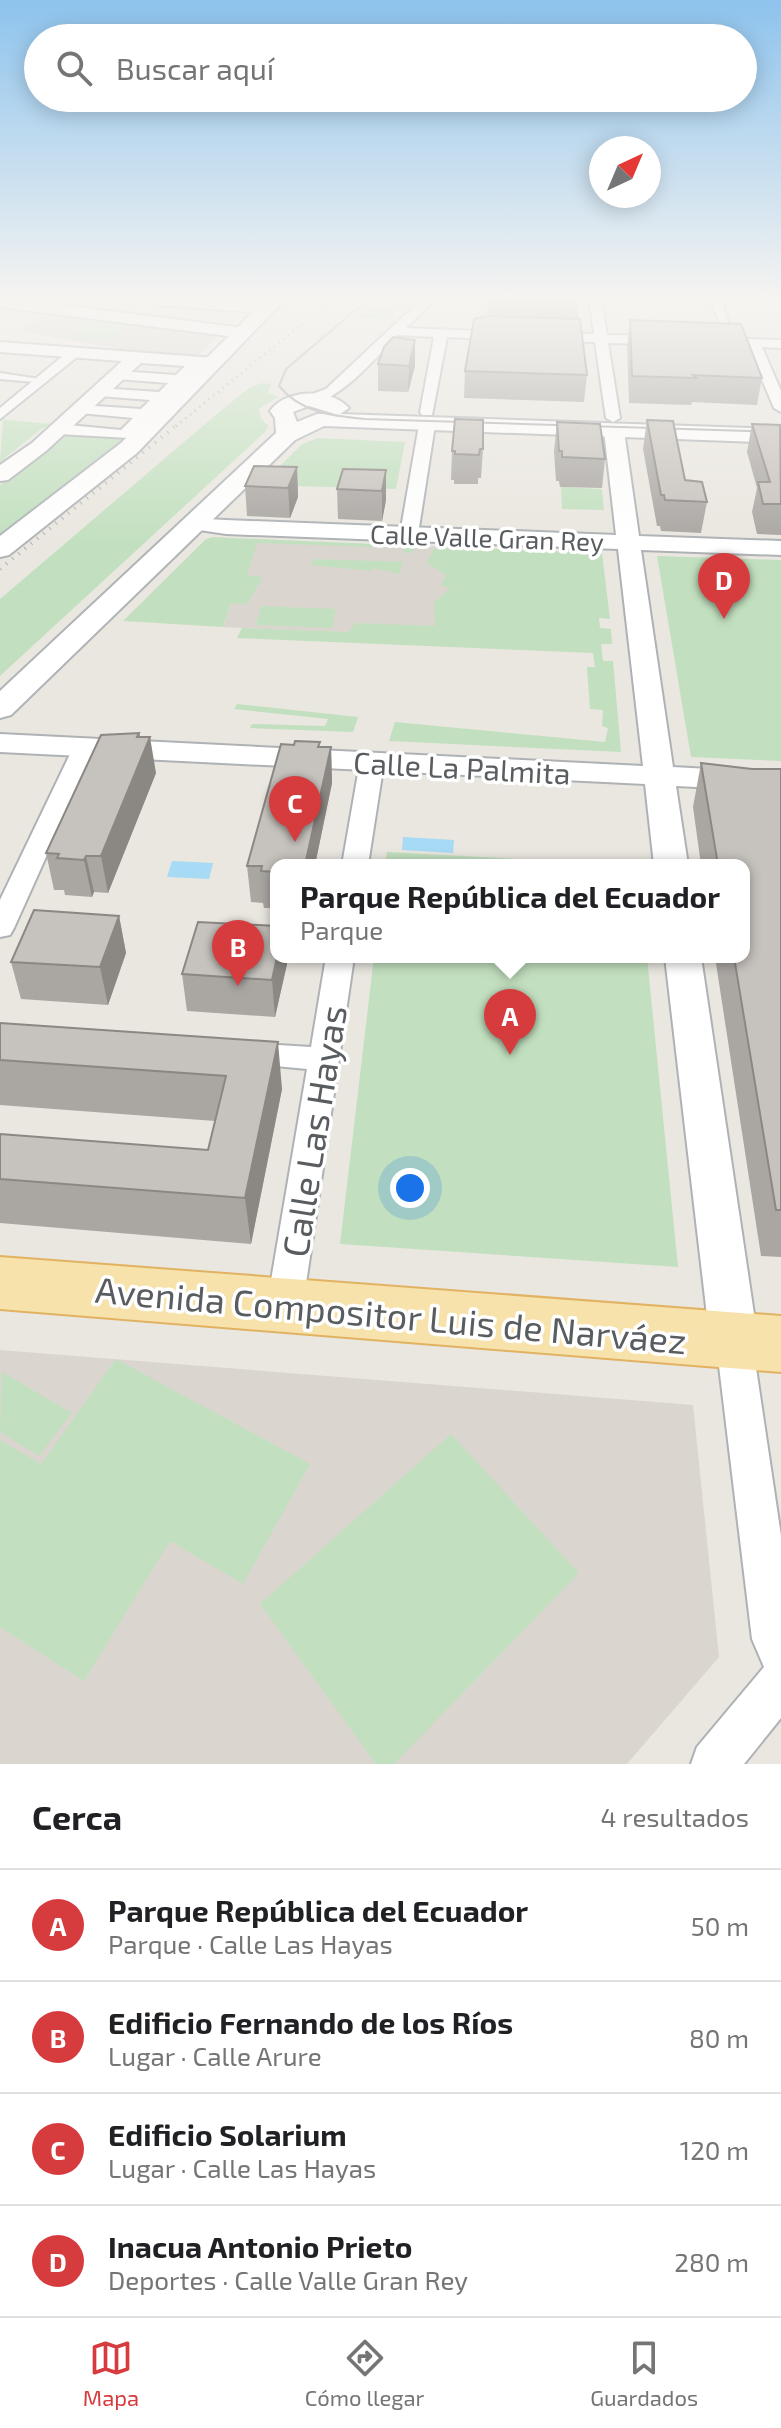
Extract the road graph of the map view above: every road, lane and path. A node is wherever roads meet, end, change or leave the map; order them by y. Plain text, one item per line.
1 (27, 378) edge
2 (44, 378) edge
3 (113, 378) edge
4 (159, 378) edge
5 (189, 378) edge
6 (353, 378) edge
7 (434, 378) edge
8 (607, 378) edge
9 (768, 378) edge
10 (35, 379) dead end
11 (180, 380) joint
12 (99, 392) junction
13 (163, 397) junction
14 (326, 408) junction
15 (781, 408) edge
16 (80, 409) junction
17 (0, 415) edge
18 (427, 419) junction
19 (781, 424) edge
20 (614, 425) junction
21 (137, 428) junction
22 (58, 429) junction
23 (781, 436) edge
24 (0, 475) edge
25 (194, 523) junction
26 (409, 534) junction
27 (629, 542) junction
28 (781, 548) edge
29 (0, 549) edge
30 (0, 708) edge
31 (0, 743) edge
32 (84, 748) junction
33 (372, 762) junction
34 (660, 776) junction
35 (781, 782) edge
36 (356, 859) edge
37 (670, 859) edge
38 (0, 928) edge
39 (339, 963) edge
40 (684, 963) edge
41 (222, 1053) edge
42 (324, 1059) junction
43 (0, 1283) edge
44 (285, 1304) junction
45 (758, 1343) edge
46 (781, 1653) edge
47 (781, 1682) edge
48 (714, 1764) edge

1 - 10 street
2 - 17 street
3 - 12 street
4 - 11 street
5 - 21 main road
6 - 14 street
7 - 18 street
8 - 20 street
9 - 15 street
11 - 13 street
12 - 13 street
12 - 16 street
13 - 21 street
14 - 18 main road
14 - 25 main road
16 - 21 street
16 - 22 street
18 - 20 main road
18 - 26 street
19 - 20 main road
20 - 23 main road
20 - 27 street
21 - 22 street
21 - 29 main road
22 - 24 street
25 - 26 street, Calle Valle Gran Rey
25 - 30 main road
26 - 27 street, Calle Valle Gran Rey
27 - 28 street, Calle Valle Gran Rey
27 - 34 street
31 - 32 street, Calle La Palmita
32 - 33 street, Calle La Palmita
32 - 38 street
33 - 34 street, Calle La Palmita
33 - 36 street
34 - 35 street, Calle La Palmita
34 - 37 street
39 - 42 street, Calle Las Hayas
40 - 45 street
41 - 42 street
42 - 44 street, Calle Las Hayas
43 - 44 main road, Avenida Compositor Luis de Narváez
44 - 45 main road, Avenida Compositor Luis de Narváez
45 - 46 street
47 - 48 street

